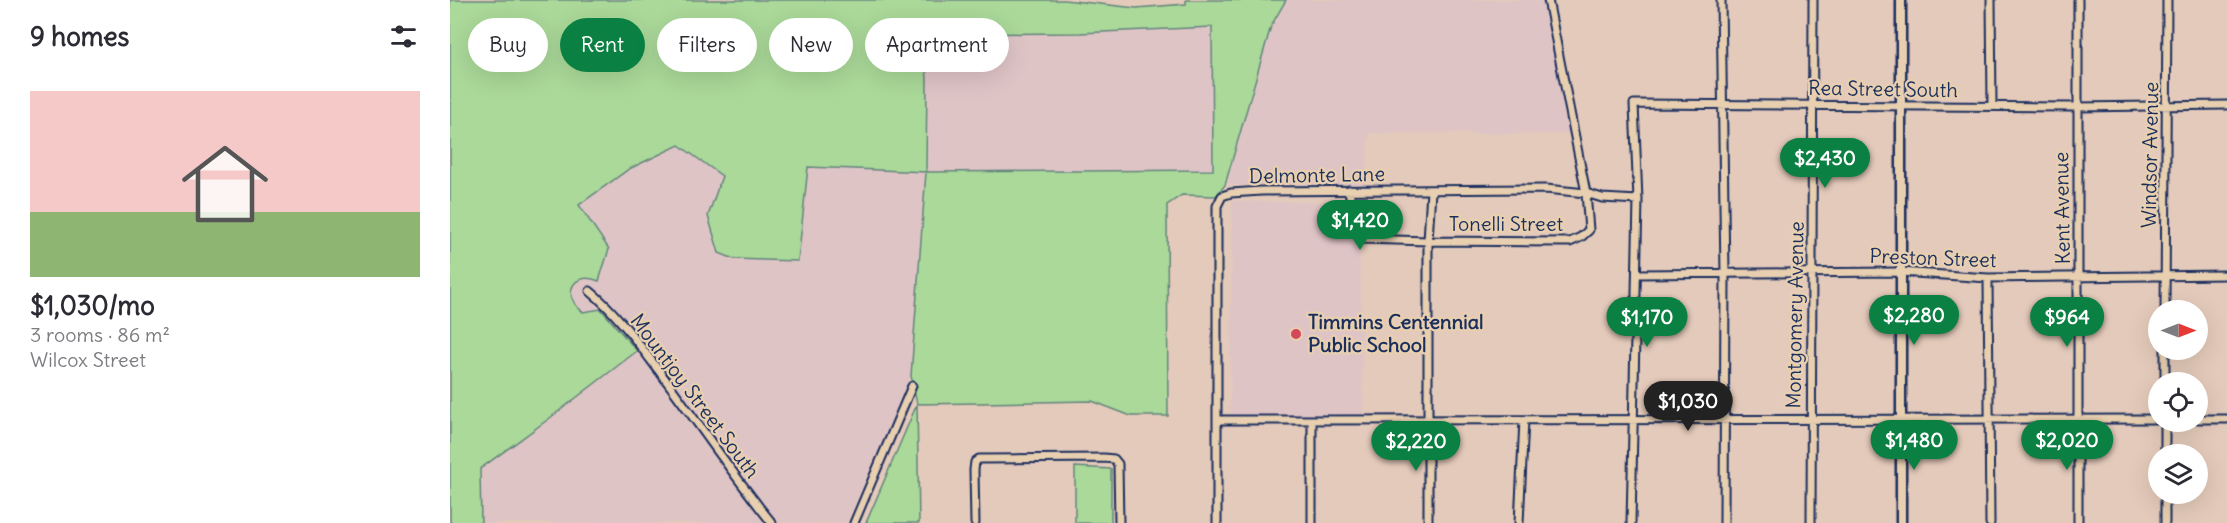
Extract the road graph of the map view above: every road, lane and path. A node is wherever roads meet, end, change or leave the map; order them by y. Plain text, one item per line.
1 (1548, 0) edge
2 (1721, 0) edge
3 (1813, 0) edge
4 (1901, 0) edge
5 (1991, 0) edge
6 (2078, 0) edge
7 (2167, 0) edge
8 (1813, 104) junction
9 (1901, 105) junction
10 (2227, 105) edge
11 (1723, 106) junction
12 (1992, 106) junction
13 (2168, 106) junction
14 (2077, 107) junction
15 (1349, 190) junction
16 (1431, 190) junction
17 (1586, 193) junction
18 (1638, 201) junction
19 (1428, 241) junction
20 (1900, 272) junction
21 (1812, 273) junction
22 (1637, 274) junction
23 (1725, 274) junction
24 (2227, 274) edge
25 (2079, 276) junction
26 (2165, 276) junction
27 (1988, 278) junction
28 (590, 291) dead end
29 (2165, 300) edge
30 (912, 386) dead end
31 (2208, 419) edge
32 (2227, 419) edge
33 (1217, 420) junction
34 (1312, 420) junction
35 (1428, 420) junction
36 (1524, 420) junction
37 (1632, 420) junction
38 (1725, 420) junction
39 (1810, 420) junction
40 (1902, 420) junction
41 (1989, 420) junction
42 (2079, 420) junction
43 (2148, 420) edge
44 (2165, 504) edge
45 (772, 523) edge
46 (854, 523) edge
47 (975, 523) edge
48 (1119, 523) edge
49 (1217, 523) edge
50 (1312, 523) edge
51 (1428, 523) edge
52 (1520, 523) edge
53 (1631, 523) edge
54 (1724, 523) edge
55 (1811, 523) edge
56 (1901, 523) edge
57 (1990, 523) edge
58 (2078, 523) edge
59 (2165, 523) edge

1 - 17 street
2 - 11 street
3 - 8 street, Montgomery Avenue
4 - 9 street
5 - 12 street
6 - 14 street, Kent Avenue
7 - 13 street, Windsor Avenue
8 - 9 street, Rea Street South
8 - 11 street, Rea Street South
8 - 21 street, Montgomery Avenue
9 - 12 street, Rea Street South
9 - 20 street
10 - 13 street, Rea Street South
11 - 18 street, Rea Street South
11 - 23 street
12 - 14 street, Rea Street South
13 - 14 street, Rea Street South
13 - 26 street, Windsor Avenue
14 - 25 street, Kent Avenue
15 - 16 street, Delmonte Lane
15 - 19 street, Tonelli Street
15 - 33 street, Delmonte Lane
16 - 17 street, Delmonte Lane
16 - 19 street
17 - 18 street, Delmonte Lane
17 - 19 street, Tonelli Street
18 - 22 street
19 - 35 street
20 - 21 street, Preston Street
20 - 27 street, Preston Street
20 - 40 street
21 - 23 street, Preston Street
21 - 39 street, Montgomery Avenue
22 - 23 street, Preston Street
22 - 37 street
23 - 38 street
24 - 26 street, Preston Street
25 - 26 street, Preston Street
25 - 27 street, Preston Street
25 - 42 street, Kent Avenue
26 - 29 street, Windsor Avenue
27 - 41 street
28 - 45 street, Mountjoy Street South
30 - 46 street
31 - 32 street
33 - 34 street
33 - 49 street
34 - 35 street
34 - 50 street
35 - 36 street
35 - 51 street
36 - 37 street
36 - 52 street
37 - 38 street
37 - 53 street
38 - 39 street
38 - 54 street
39 - 40 street
39 - 55 street, Montgomery Avenue
40 - 41 street
40 - 56 street
41 - 42 street
41 - 57 street
42 - 43 street
42 - 58 street, Kent Avenue
44 - 59 street
47 - 48 street

